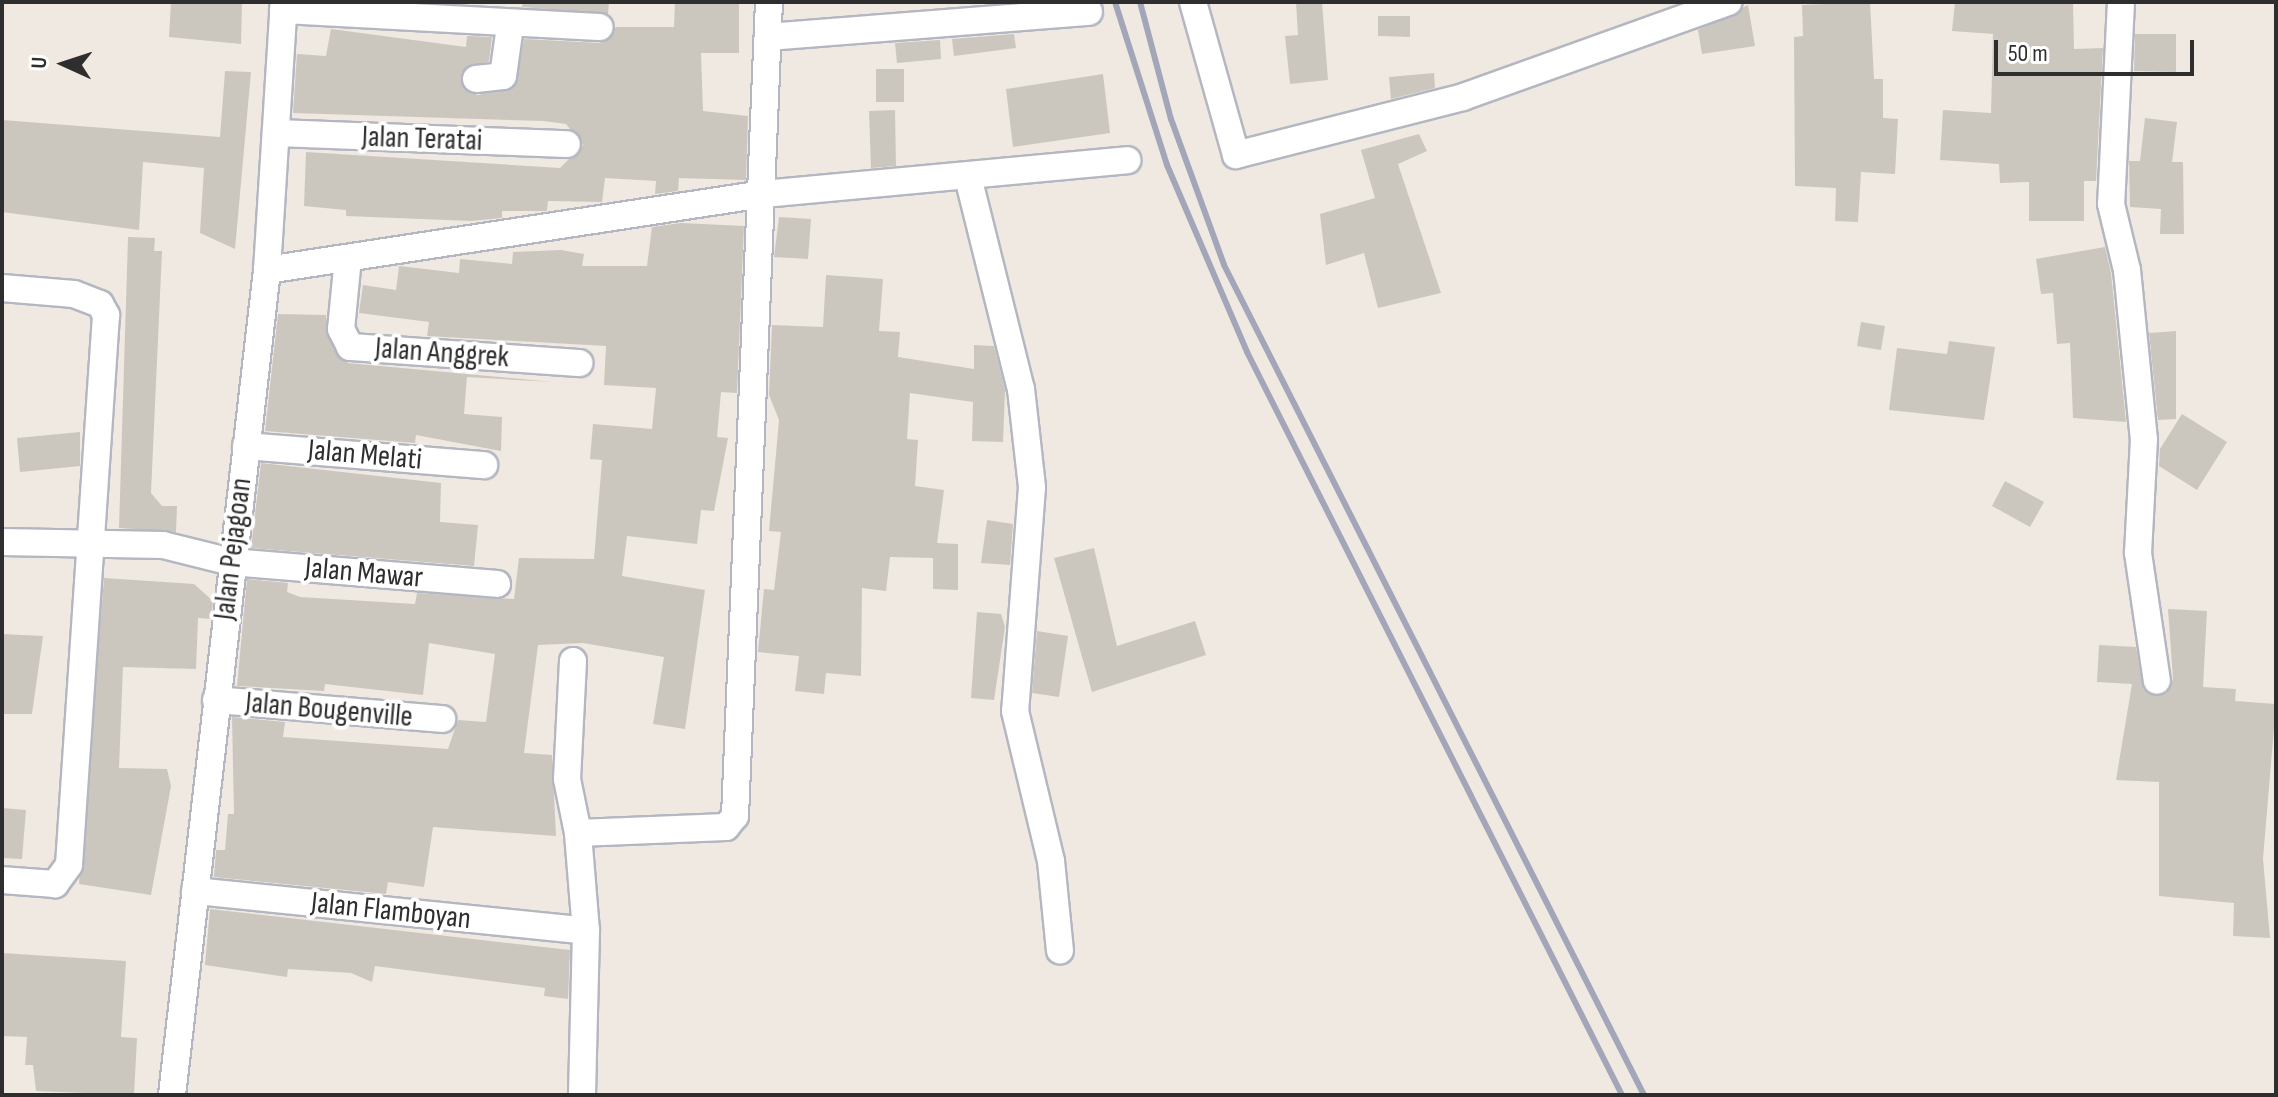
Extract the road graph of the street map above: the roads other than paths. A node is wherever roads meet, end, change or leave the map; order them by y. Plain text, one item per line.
1 (769, 2) edge
2 (1193, 2) edge
3 (1728, 2) edge
4 (2121, 2) edge
5 (283, 6) edge
6 (1089, 12) dead end
7 (510, 26) junction
8 (600, 27) dead end
9 (768, 37) junction
10 (476, 79) dead end
11 (277, 133) junction
12 (567, 144) dead end
13 (1127, 160) dead end
14 (968, 177) junction
15 (763, 194) junction
16 (348, 258) junction
17 (267, 270) junction
18 (2, 288) edge
19 (579, 363) dead end
20 (246, 446) junction
21 (484, 465) dead end
22 (2, 542) edge
23 (92, 542) junction
24 (231, 562) junction
25 (497, 584) dead end
26 (573, 661) dead end
27 (2157, 681) dead end
28 (216, 700) junction
29 (442, 719) dead end
30 (578, 833) junction
31 (2, 880) edge
32 (195, 891) junction
33 (586, 931) junction
34 (1060, 951) dead end
35 (172, 1095) edge
36 (582, 1095) edge

1 - 9 street
2 - 3 street
4 - 27 street
5 - 7 street
5 - 11 street, Jalan Pejagoan
6 - 9 street
7 - 8 street
7 - 10 street
9 - 15 street
11 - 12 street, Jalan Teratai
11 - 17 street, Jalan Pejagoan
13 - 14 street
14 - 15 street
14 - 34 street
15 - 16 street
15 - 30 street
16 - 17 street
16 - 19 street, Jalan Anggrek
17 - 20 street, Jalan Pejagoan
18 - 23 street
20 - 21 street, Jalan Melati
20 - 24 street, Jalan Pejagoan
22 - 23 street, Jalan Mawar
23 - 24 street, Jalan Mawar
23 - 31 street
24 - 25 street, Jalan Mawar
24 - 28 street, Jalan Pejagoan
26 - 30 street
28 - 29 street, Jalan Bougenville
28 - 32 street, Jalan Pejagoan
30 - 33 street
32 - 33 street, Jalan Flamboyan
32 - 35 street, Jalan Pejagoan
33 - 36 street

